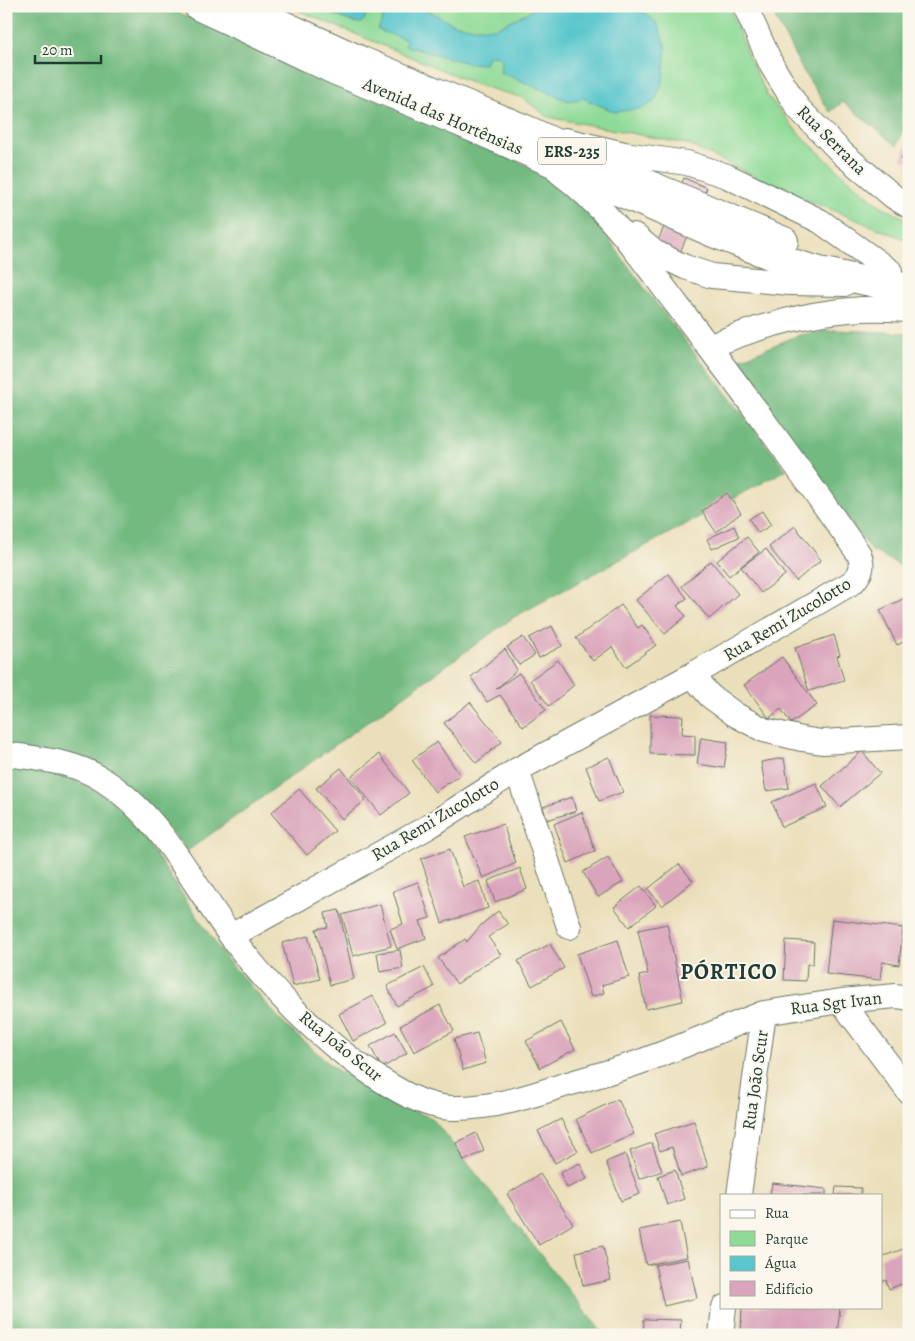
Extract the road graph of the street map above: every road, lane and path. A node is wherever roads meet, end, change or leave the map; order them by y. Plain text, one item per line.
1 (242, 6) edge
2 (745, 6) edge
3 (204, 8) edge
4 (524, 140) junction
5 (909, 206) edge
6 (599, 208) junction
7 (898, 279) edge
8 (909, 310) edge
9 (709, 347) junction
10 (692, 675) junction
11 (909, 737) edge
12 (6, 754) edge
13 (517, 770) junction
14 (569, 927) dead end
15 (231, 936) junction
16 (909, 998) edge
17 (841, 1002) junction
18 (764, 1012) junction
19 (909, 1092) edge
20 (739, 1194) edge
21 (724, 1308) edge
22 (721, 1335) edge

1 - 4 main road, Avenida das Hortênsias / ERS-235
2 - 5 street, Rua Serrana
3 - 4 main road, Avenida das Hortênsias / ERS-235
4 - 6 street, Rua Remi Zucolotto
4 - 7 main road, Avenida das Hortênsias / ERS-235
4 - 7 street
6 - 7 street
6 - 9 street, Rua Remi Zucolotto
8 - 9 street
9 - 10 street, Rua Remi Zucolotto
10 - 11 street
10 - 13 street, Rua Remi Zucolotto
12 - 15 street, Rua João Scur
13 - 14 street
13 - 15 street, Rua Remi Zucolotto
15 - 18 street, Rua João Scur
16 - 17 street, Rua Sgt Ivan
17 - 18 street, Rua Sgt Ivan
17 - 19 street
18 - 20 street, Rua João Scur
21 - 22 street

